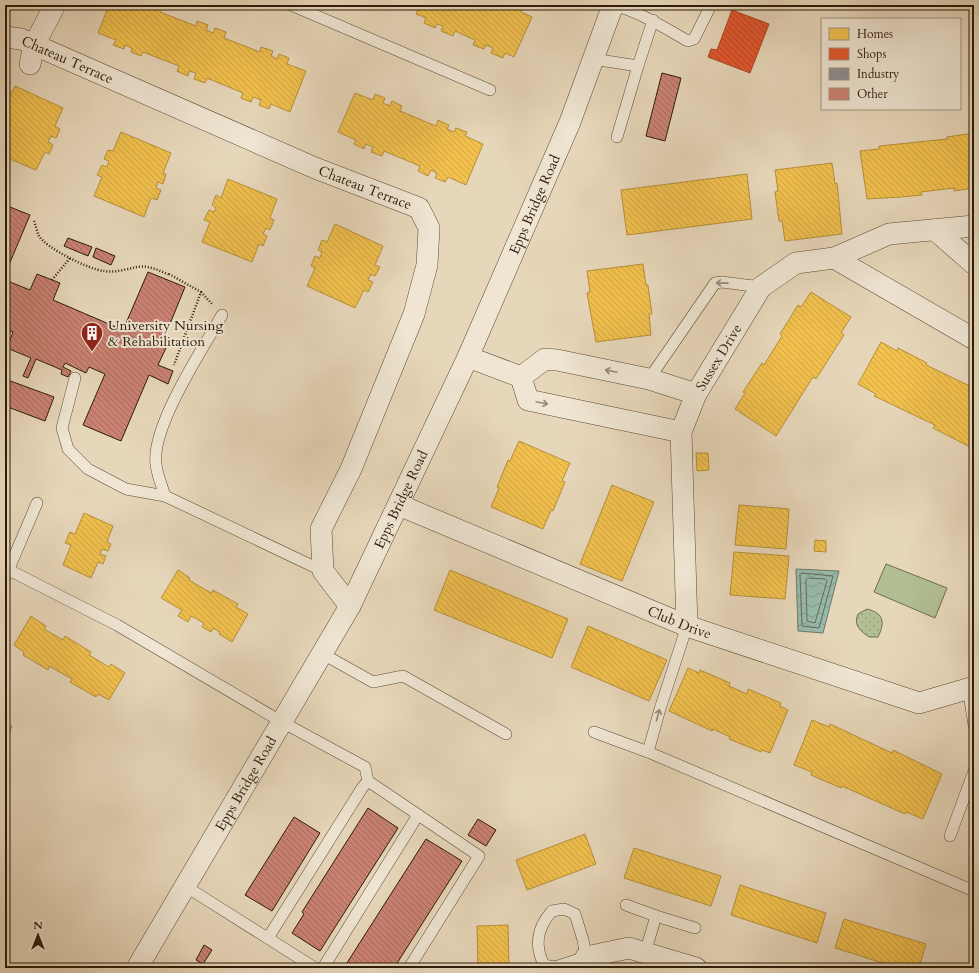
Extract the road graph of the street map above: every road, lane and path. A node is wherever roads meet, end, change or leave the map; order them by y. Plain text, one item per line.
1 (55, 5) edge
2 (291, 5) edge
3 (613, 5) edge
4 (711, 5) edge
5 (652, 20) junction
6 (5, 37) edge
7 (32, 54) junction
8 (593, 59) junction
9 (638, 66) junction
10 (490, 90) dead end
11 (617, 137) dead end
12 (34, 222) dead end
13 (974, 226) edge
14 (935, 230) junction
15 (70, 258) junction
16 (834, 258) junction
17 (974, 264) edge
18 (52, 280) dead end
19 (761, 288) junction
20 (222, 315) dead end
21 (974, 339) edge
22 (468, 357) junction
23 (174, 366) dead end
24 (521, 377) junction
25 (75, 378) dead end
26 (649, 379) junction
27 (696, 394) junction
28 (681, 432) junction
29 (165, 496) junction
30 (37, 503) dead end
31 (399, 505) junction
32 (323, 571) junction
33 (6, 572) edge
34 (350, 606) junction
35 (687, 626) junction
36 (321, 654) junction
37 (972, 686) edge
38 (282, 722) junction
39 (974, 725) edge
40 (594, 732) dead end
41 (506, 734) dead end
42 (648, 752) junction
43 (974, 771) edge
44 (368, 781) junction
45 (418, 815) junction
46 (950, 836) dead end
47 (185, 886) junction
48 (974, 892) edge
49 (626, 905) dead end
50 (656, 916) junction
51 (695, 928) dead end
52 (268, 938) junction
53 (645, 953) junction
54 (586, 957) junction
55 (5, 967) edge
56 (8, 968) edge
57 (136, 968) edge
58 (316, 968) edge
59 (323, 968) edge
60 (409, 968) edge
61 (696, 968) edge

1 - 7 street
2 - 10 lane
3 - 5 lane
3 - 8 street, Epps Bridge Road
4 - 5 lane
5 - 9 lane
6 - 7 street, Chateau Terrace
7 - 32 street, Chateau Terrace
8 - 9 lane
8 - 22 street, Epps Bridge Road
9 - 11 lane
12 - 15 path
13 - 14 street, Sussex Drive
14 - 16 street, Sussex Drive
14 - 17 street
15 - 18 path
15 - 23 path
16 - 19 street, Sussex Drive
16 - 21 street
19 -> 26 lane
19 - 27 street, Sussex Drive
20 - 29 lane
22 - 24 street
22 - 31 street, Epps Bridge Road
26 -> 24 street, Sussex Drive
24 -> 28 street
25 - 29 lane
26 - 27 street, Sussex Drive
27 - 28 street
28 - 35 street
29 - 32 lane
30 - 33 lane
31 - 34 street, Epps Bridge Road
31 - 35 street, Club Drive
32 - 34 street
33 - 38 lane
34 - 36 street, Epps Bridge Road
35 - 37 street, Club Drive
42 -> 35 lane
36 - 38 street, Epps Bridge Road
36 - 41 lane
37 - 39 lane
38 - 44 lane
38 - 47 street, Epps Bridge Road
40 - 42 lane
42 - 48 lane
43 - 46 lane
44 - 45 lane
44 - 52 lane
45 - 59 lane
45 - 60 lane
47 - 52 lane
47 - 57 street, Epps Bridge Road
49 - 50 lane
50 - 51 lane
50 - 53 lane
52 - 58 lane
53 - 54 street
53 - 61 street
54 - 54 lane
55 - 56 lane

